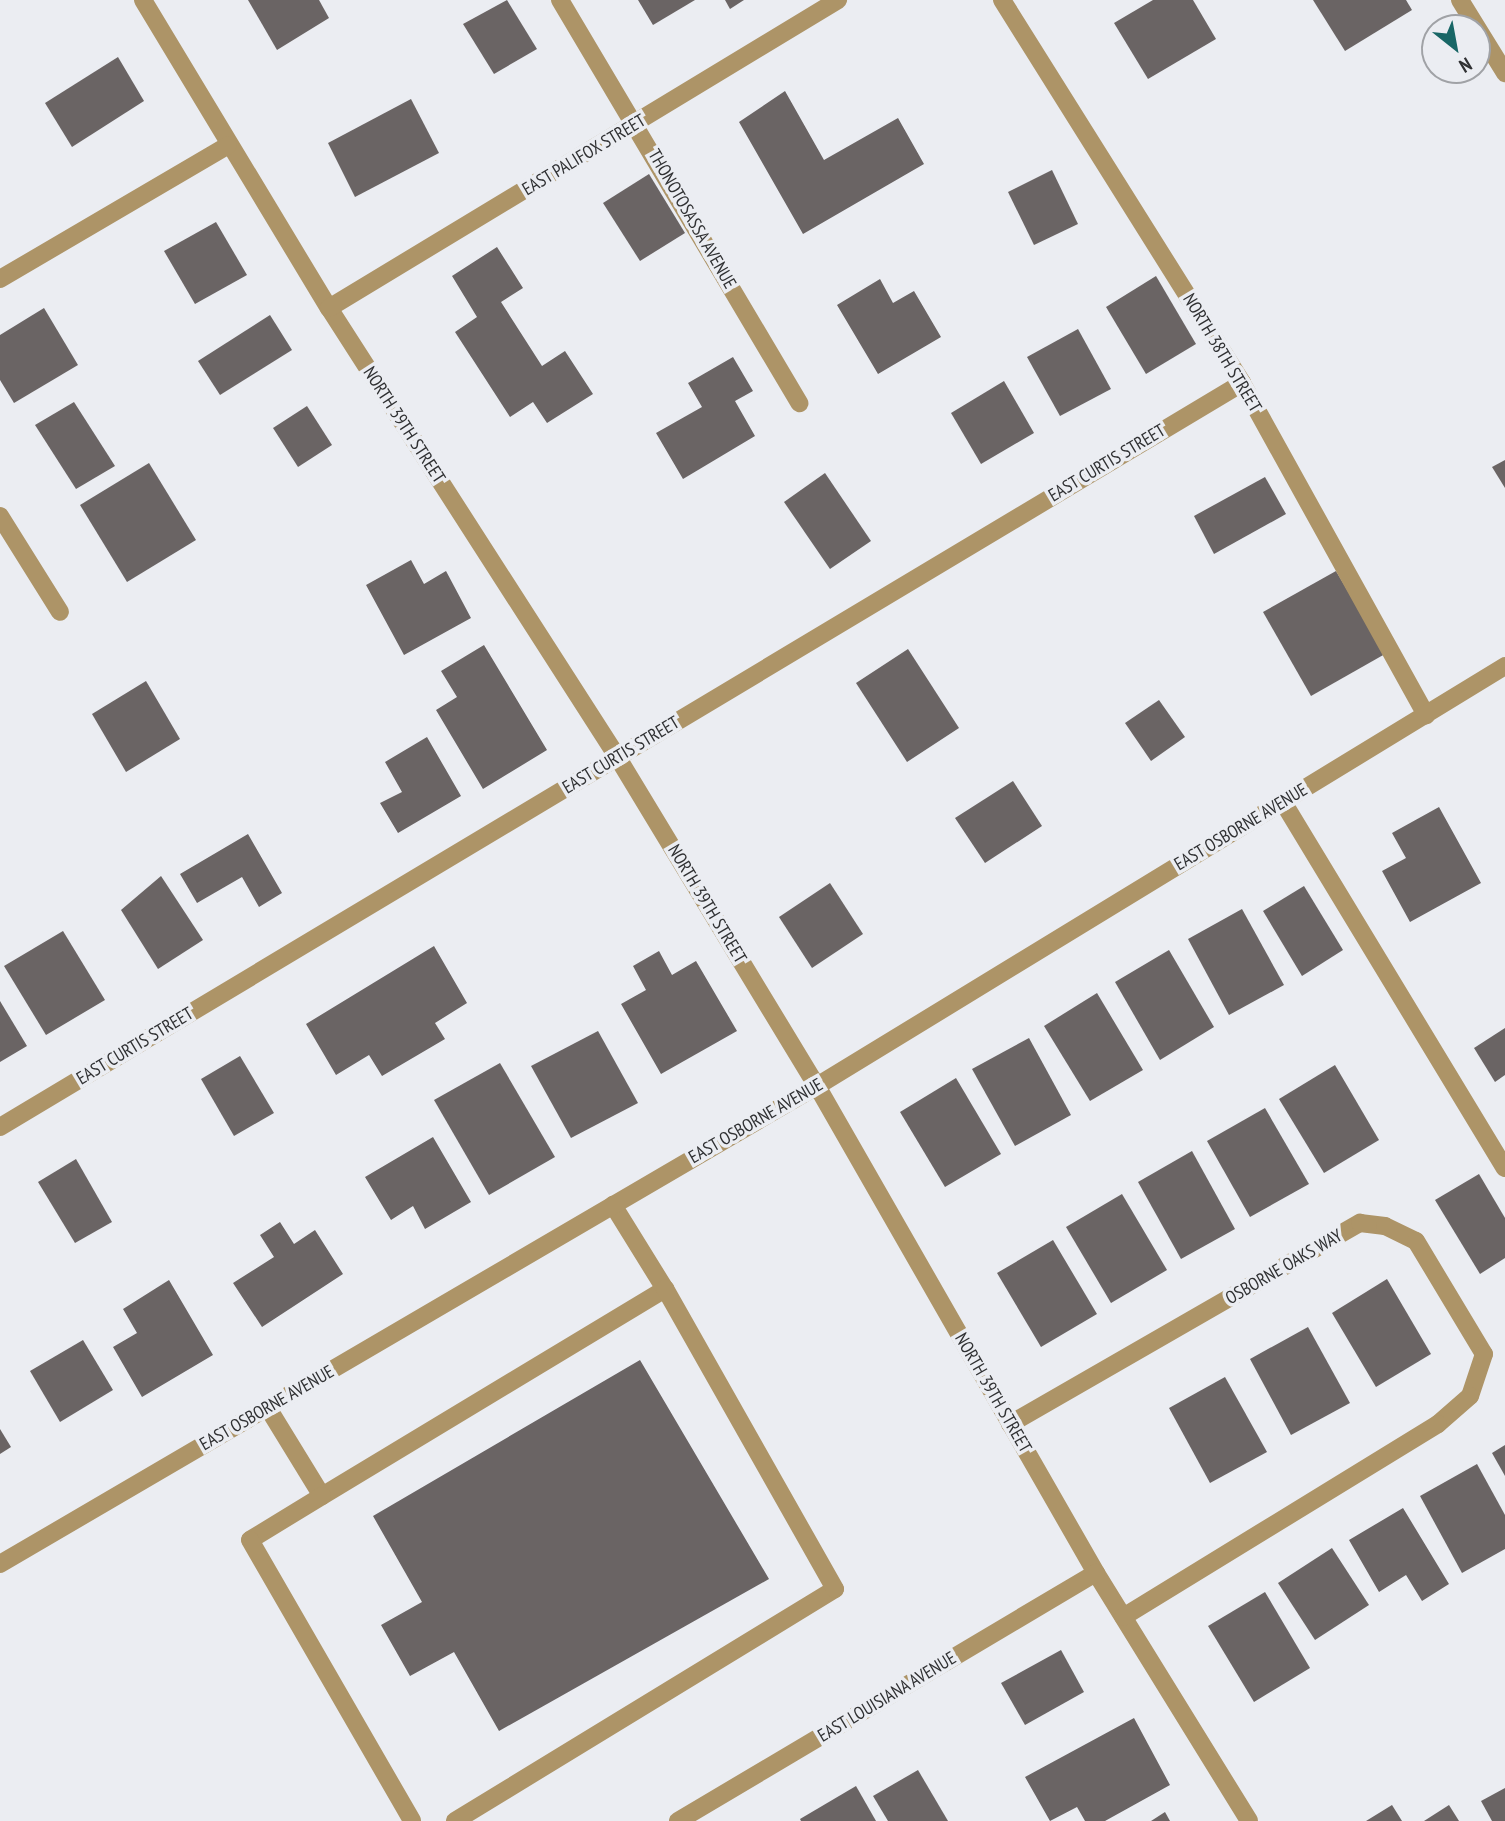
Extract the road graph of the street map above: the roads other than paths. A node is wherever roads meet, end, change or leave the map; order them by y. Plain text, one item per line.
1 (143, 0) edge
2 (560, 0) edge
3 (838, 0) edge
4 (1002, 0) edge
5 (1460, 0) edge
6 (1505, 73) edge
7 (636, 124) junction
8 (228, 145) junction
9 (0, 279) edge
10 (329, 308) junction
11 (1242, 383) junction
12 (799, 403) dead end
13 (0, 516) edge
14 (60, 612) dead end
15 (1505, 666) edge
16 (1426, 715) junction
17 (618, 758) junction
18 (1283, 802) junction
19 (817, 1086) junction
20 (0, 1127) edge
21 (1505, 1168) edge
22 (613, 1205) junction
23 (665, 1289) junction
24 (268, 1408) junction
25 (1010, 1424) junction
26 (322, 1496) junction
27 (0, 1564) edge
28 (1096, 1573) junction
29 (1123, 1617) junction
30 (412, 1821) edge
31 (455, 1821) edge
32 (678, 1821) edge
33 (1249, 1821) edge

1 - 8 street, NORTH 39TH STREET
2 - 7 street, THONOTOSASSA AVENUE
3 - 7 street, EAST PALIFOX STREET
4 - 11 street, NORTH 38TH STREET
5 - 6 street
7 - 10 street, EAST PALIFOX STREET
7 - 12 street, THONOTOSASSA AVENUE
8 - 9 street
8 - 10 street, NORTH 39TH STREET
10 - 17 street, NORTH 39TH STREET
11 - 16 street, NORTH 38TH STREET
11 - 17 street, EAST CURTIS STREET
13 - 14 street
15 - 16 street, EAST OSBORNE AVENUE
16 - 18 street, EAST OSBORNE AVENUE
17 - 19 street, NORTH 39TH STREET
17 - 20 street, EAST CURTIS STREET
18 - 19 street, EAST OSBORNE AVENUE
18 - 21 street
19 - 22 street, EAST OSBORNE AVENUE
19 - 25 street, NORTH 39TH STREET
22 - 23 street
22 - 24 street, EAST OSBORNE AVENUE
23 - 26 street
23 - 31 street
24 - 26 street
24 - 27 street, EAST OSBORNE AVENUE
25 - 28 street, NORTH 39TH STREET
25 - 29 street, OSBORNE OAKS WAY
26 - 30 street
28 - 29 street, NORTH 39TH STREET
28 - 32 street, EAST LOUISIANA AVENUE
29 - 33 street, NORTH 39TH STREET

